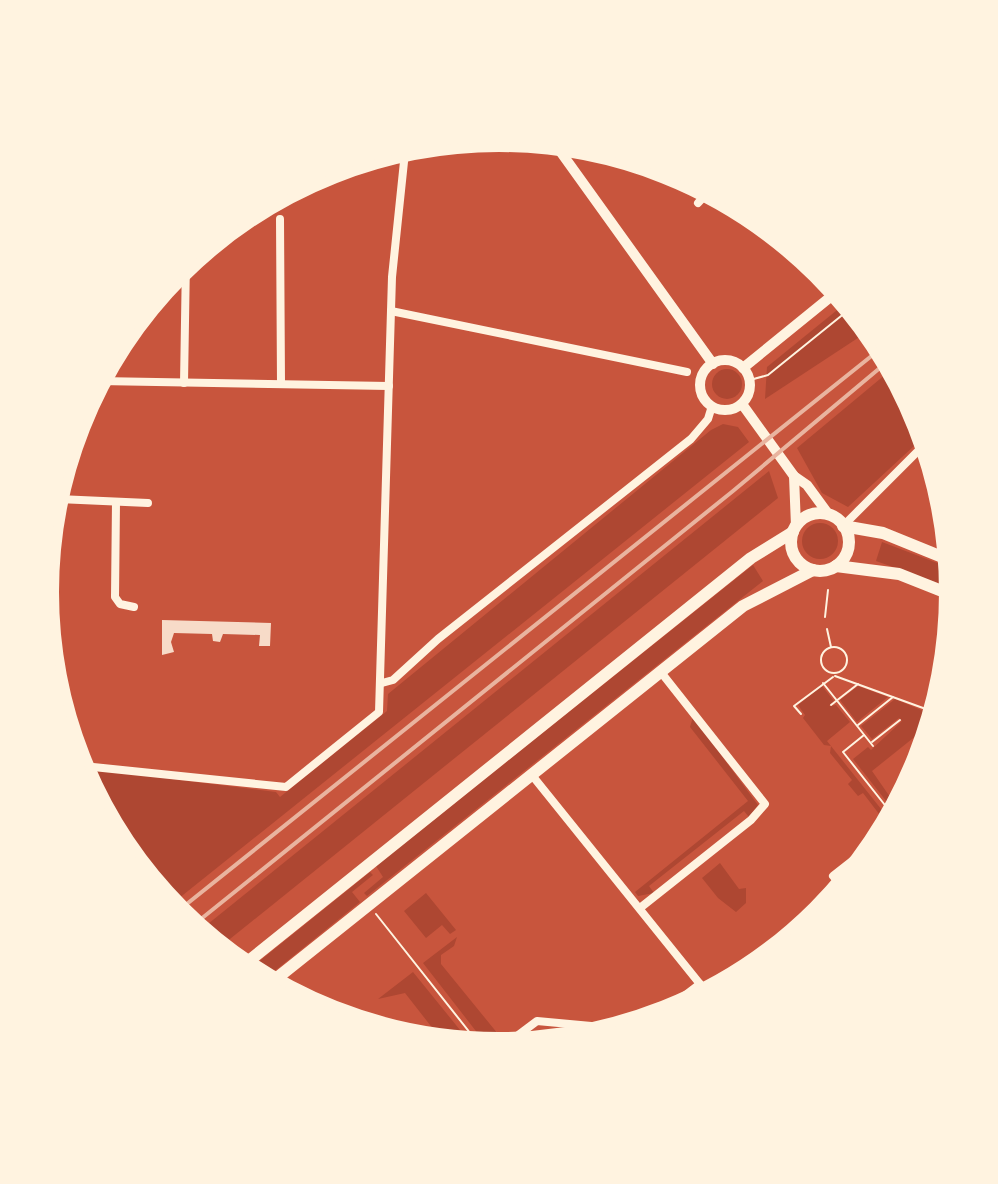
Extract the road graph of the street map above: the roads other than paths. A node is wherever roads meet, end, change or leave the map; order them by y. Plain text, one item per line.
1 (560, 152) edge
2 (405, 158) edge
3 (703, 197) edge
4 (698, 203) dead end
5 (280, 219) dead end
6 (186, 275) edge
7 (831, 296) edge
8 (391, 311) junction
9 (713, 364) junction
10 (743, 368) junction
11 (687, 372) dead end
12 (107, 381) edge
13 (184, 383) junction
14 (281, 383) junction
15 (389, 386) junction
16 (742, 404) junction
17 (712, 406) junction
18 (920, 449) edge
19 (794, 476) junction
20 (64, 499) edge
21 (116, 502) junction
22 (148, 503) dead end
23 (829, 515) junction
24 (843, 526) junction
25 (794, 529) junction
26 (942, 557) edge
27 (836, 566) junction
28 (813, 570) junction
29 (944, 592) edge
30 (134, 607) dead end
31 (660, 671) junction
32 (382, 683) junction
33 (90, 767) edge
34 (531, 774) junction
35 (855, 859) edge
36 (837, 881) edge
37 (640, 908) junction
38 (250, 960) edge
39 (277, 978) edge
40 (700, 984) junction
41 (703, 987) edge
42 (684, 996) edge
43 (594, 1026) edge
44 (516, 1036) edge

1 - 9 street
2 - 8 street
3 - 4 street
5 - 14 street
6 - 13 street
7 - 10 street
8 - 11 street
8 - 15 street
9 - 10 street
9 - 17 street
10 - 16 street
12 - 13 street
13 - 14 street
14 - 15 street
15 - 32 street
16 - 17 street
16 - 19 street
17 - 32 street
18 - 24 street
19 - 23 street
19 - 25 street
20 - 21 street
21 - 22 street
21 - 30 street
23 - 24 main road
23 - 25 main road
24 - 26 main road
24 - 27 main road
25 - 28 main road
25 - 38 main road
27 - 28 main road
27 - 29 main road
28 - 31 main road
31 - 34 main road
31 - 37 street
32 - 33 street
34 - 37 street
34 - 39 main road
35 - 36 street
37 - 40 street
40 - 41 street
40 - 42 street
43 - 44 street

